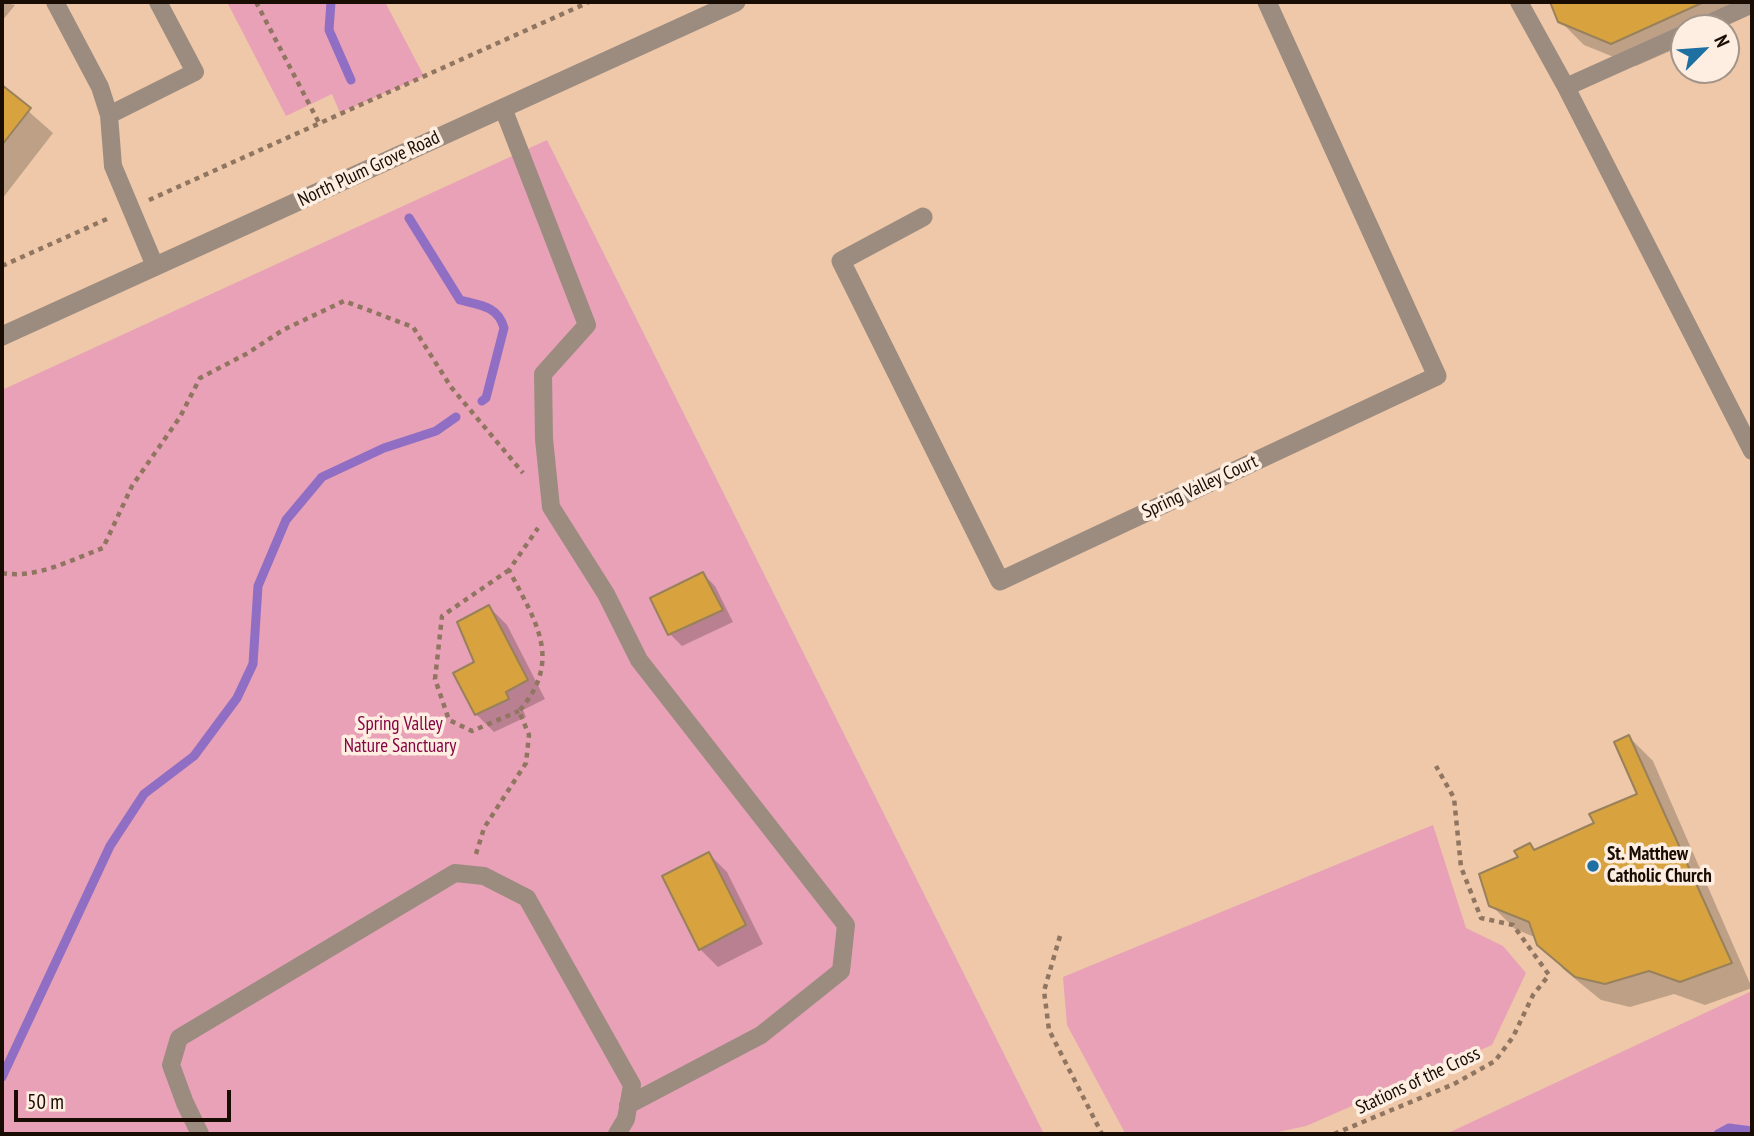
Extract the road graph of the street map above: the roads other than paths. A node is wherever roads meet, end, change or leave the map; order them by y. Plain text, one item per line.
1 (55, 2) edge
2 (158, 2) edge
3 (736, 2) edge
4 (1267, 2) edge
5 (1519, 2) edge
6 (1752, 4) edge
7 (1730, 14) edge
8 (1670, 40) edge
9 (1566, 87) junction
10 (503, 108) junction
11 (109, 115) junction
12 (923, 217) dead end
13 (155, 267) junction
14 (2, 337) edge
15 (1752, 452) edge
16 (628, 1105) junction
17 (200, 1134) edge
18 (617, 1134) edge

1 - 11 lane
2 - 11 lane
3 - 10 street, North Plum Grove Road
4 - 12 street, Spring Valley Court
5 - 9 lane
6 - 7 lane
8 - 9 lane
9 - 15 lane
10 - 13 street, North Plum Grove Road
10 - 16 lane
11 - 13 lane
13 - 14 street, North Plum Grove Road
16 - 17 lane
16 - 18 lane

